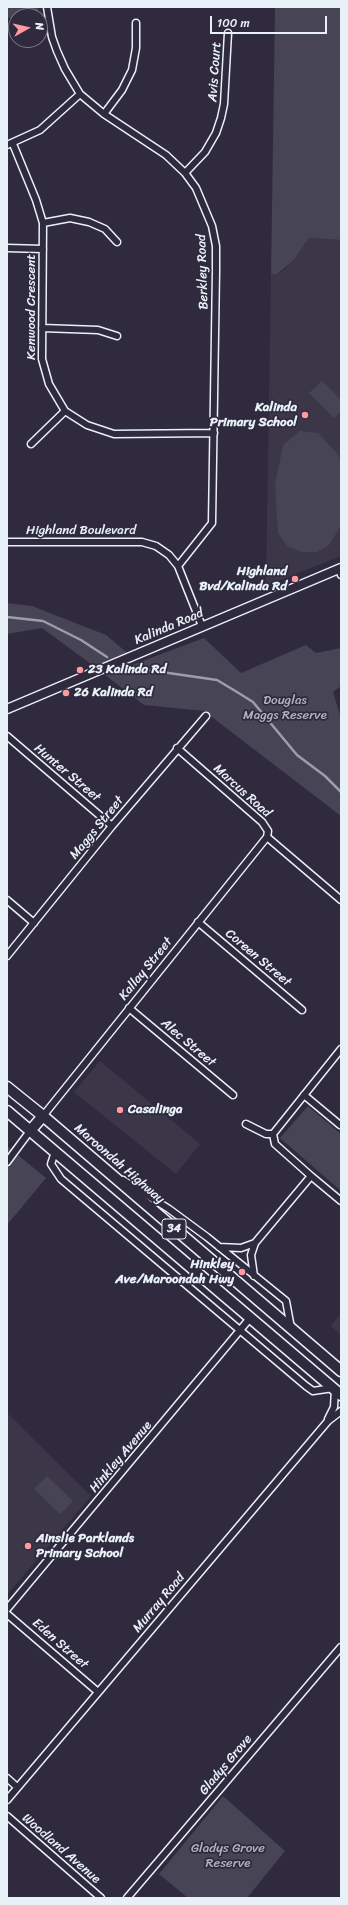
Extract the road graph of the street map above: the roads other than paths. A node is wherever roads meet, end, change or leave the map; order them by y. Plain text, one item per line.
1 (47, 7) edge
2 (136, 22) dead end
3 (228, 33) dead end
4 (80, 94) junction
5 (104, 114) junction
6 (10, 145) edge
7 (185, 173) junction
8 (43, 223) junction
9 (117, 242) dead end
10 (7, 248) edge
11 (43, 248) junction
12 (42, 328) junction
13 (117, 336) dead end
14 (65, 411) junction
15 (214, 433) junction
16 (31, 444) dead end
17 (7, 542) edge
18 (178, 566) junction
19 (340, 571) edge
20 (202, 626) junction
21 (7, 709) edge
22 (206, 716) dead end
23 (7, 736) edge
24 (177, 748) junction
25 (112, 826) junction
26 (267, 837) junction
27 (7, 900) edge
28 (341, 900) edge
29 (34, 922) junction
30 (198, 922) junction
31 (7, 956) edge
32 (129, 1008) junction
33 (302, 1010) dead end
34 (341, 1049) edge
35 (7, 1087) edge
36 (232, 1095) dead end
37 (304, 1095) junction
38 (10, 1115) edge
39 (43, 1116) junction
40 (246, 1124) dead end
41 (340, 1125) dead end
42 (30, 1131) junction
43 (273, 1134) junction
44 (55, 1152) junction
45 (7, 1162) edge
46 (106, 1170) junction
47 (311, 1176) junction
48 (341, 1201) edge
49 (255, 1243) junction
50 (219, 1247) junction
51 (254, 1276) junction
52 (251, 1318) junction
53 (291, 1328) junction
54 (241, 1331) junction
55 (341, 1371) edge
56 (336, 1391) edge
57 (341, 1411) edge
58 (328, 1421) junction
59 (7, 1609) edge
60 (7, 1614) edge
61 (341, 1647) edge
62 (98, 1692) junction
63 (7, 1778) edge
64 (17, 1787) junction
65 (7, 1800) edge
66 (7, 1816) edge
67 (101, 1898) edge
68 (128, 1898) edge

1 - 4 street, Berkley Road
2 - 5 street
3 - 7 street, Avis Court
4 - 5 street, Berkley Road
4 - 6 street
5 - 7 street, Berkley Road
6 - 8 street, Kenwood Crescent
7 - 15 street, Berkley Road
8 - 9 street
8 - 11 street, Kenwood Crescent
10 - 11 street
11 - 12 street, Kenwood Crescent
12 - 13 street
12 - 14 street, Kenwood Crescent
14 - 15 street, Kenwood Crescent
14 - 16 street
15 - 18 street, Berkley Road
17 - 18 street, Highland Boulevard
18 - 20 street, Highland Boulevard
19 - 20 street, Kalinda Road
20 - 21 street, Kalinda Road
22 - 24 street, Maggs Street
23 - 25 street, Hunter Street
24 - 25 street, Maggs Street
24 - 26 street, Marcus Road
25 - 29 street, Maggs Street
26 - 28 street, Marcus Road
26 - 30 street, Kallay Street
27 - 29 street
29 - 31 street, Maggs Street
30 - 32 street, Kallay Street
30 - 33 street, Coreen Street
32 - 36 street, Alec Street
32 - 39 street, Kallay Street
34 - 37 street
35 - 39 highway, Maroondah Highway / 34
37 - 41 street
37 - 43 street
38 - 42 highway, 34
39 - 42 highway
39 - 46 highway, Maroondah Highway / 34
40 - 43 street
42 - 44 highway, 34
42 - 45 street
43 - 47 street
44 - 52 highway, 34
44 - 54 street
46 - 50 street
46 - 53 highway, Maroondah Highway / 34
47 - 48 street
47 - 49 street
49 - 50 street
49 - 51 street
50 - 51 street
51 - 53 street
52 - 54 street, Hinkley Avenue
52 - 56 highway, 34
53 - 55 highway, Maroondah Highway / 34
54 - 56 street
54 - 59 street, Hinkley Avenue
56 - 58 street, Murray Road
57 - 58 street, Murray Road
58 - 62 street, Murray Road
60 - 62 street, Eden Street
61 - 68 street, Gladys Grove
62 - 64 street, Murray Road
63 - 64 street
64 - 65 street, Murray Road
66 - 67 street, Woodland Avenue

